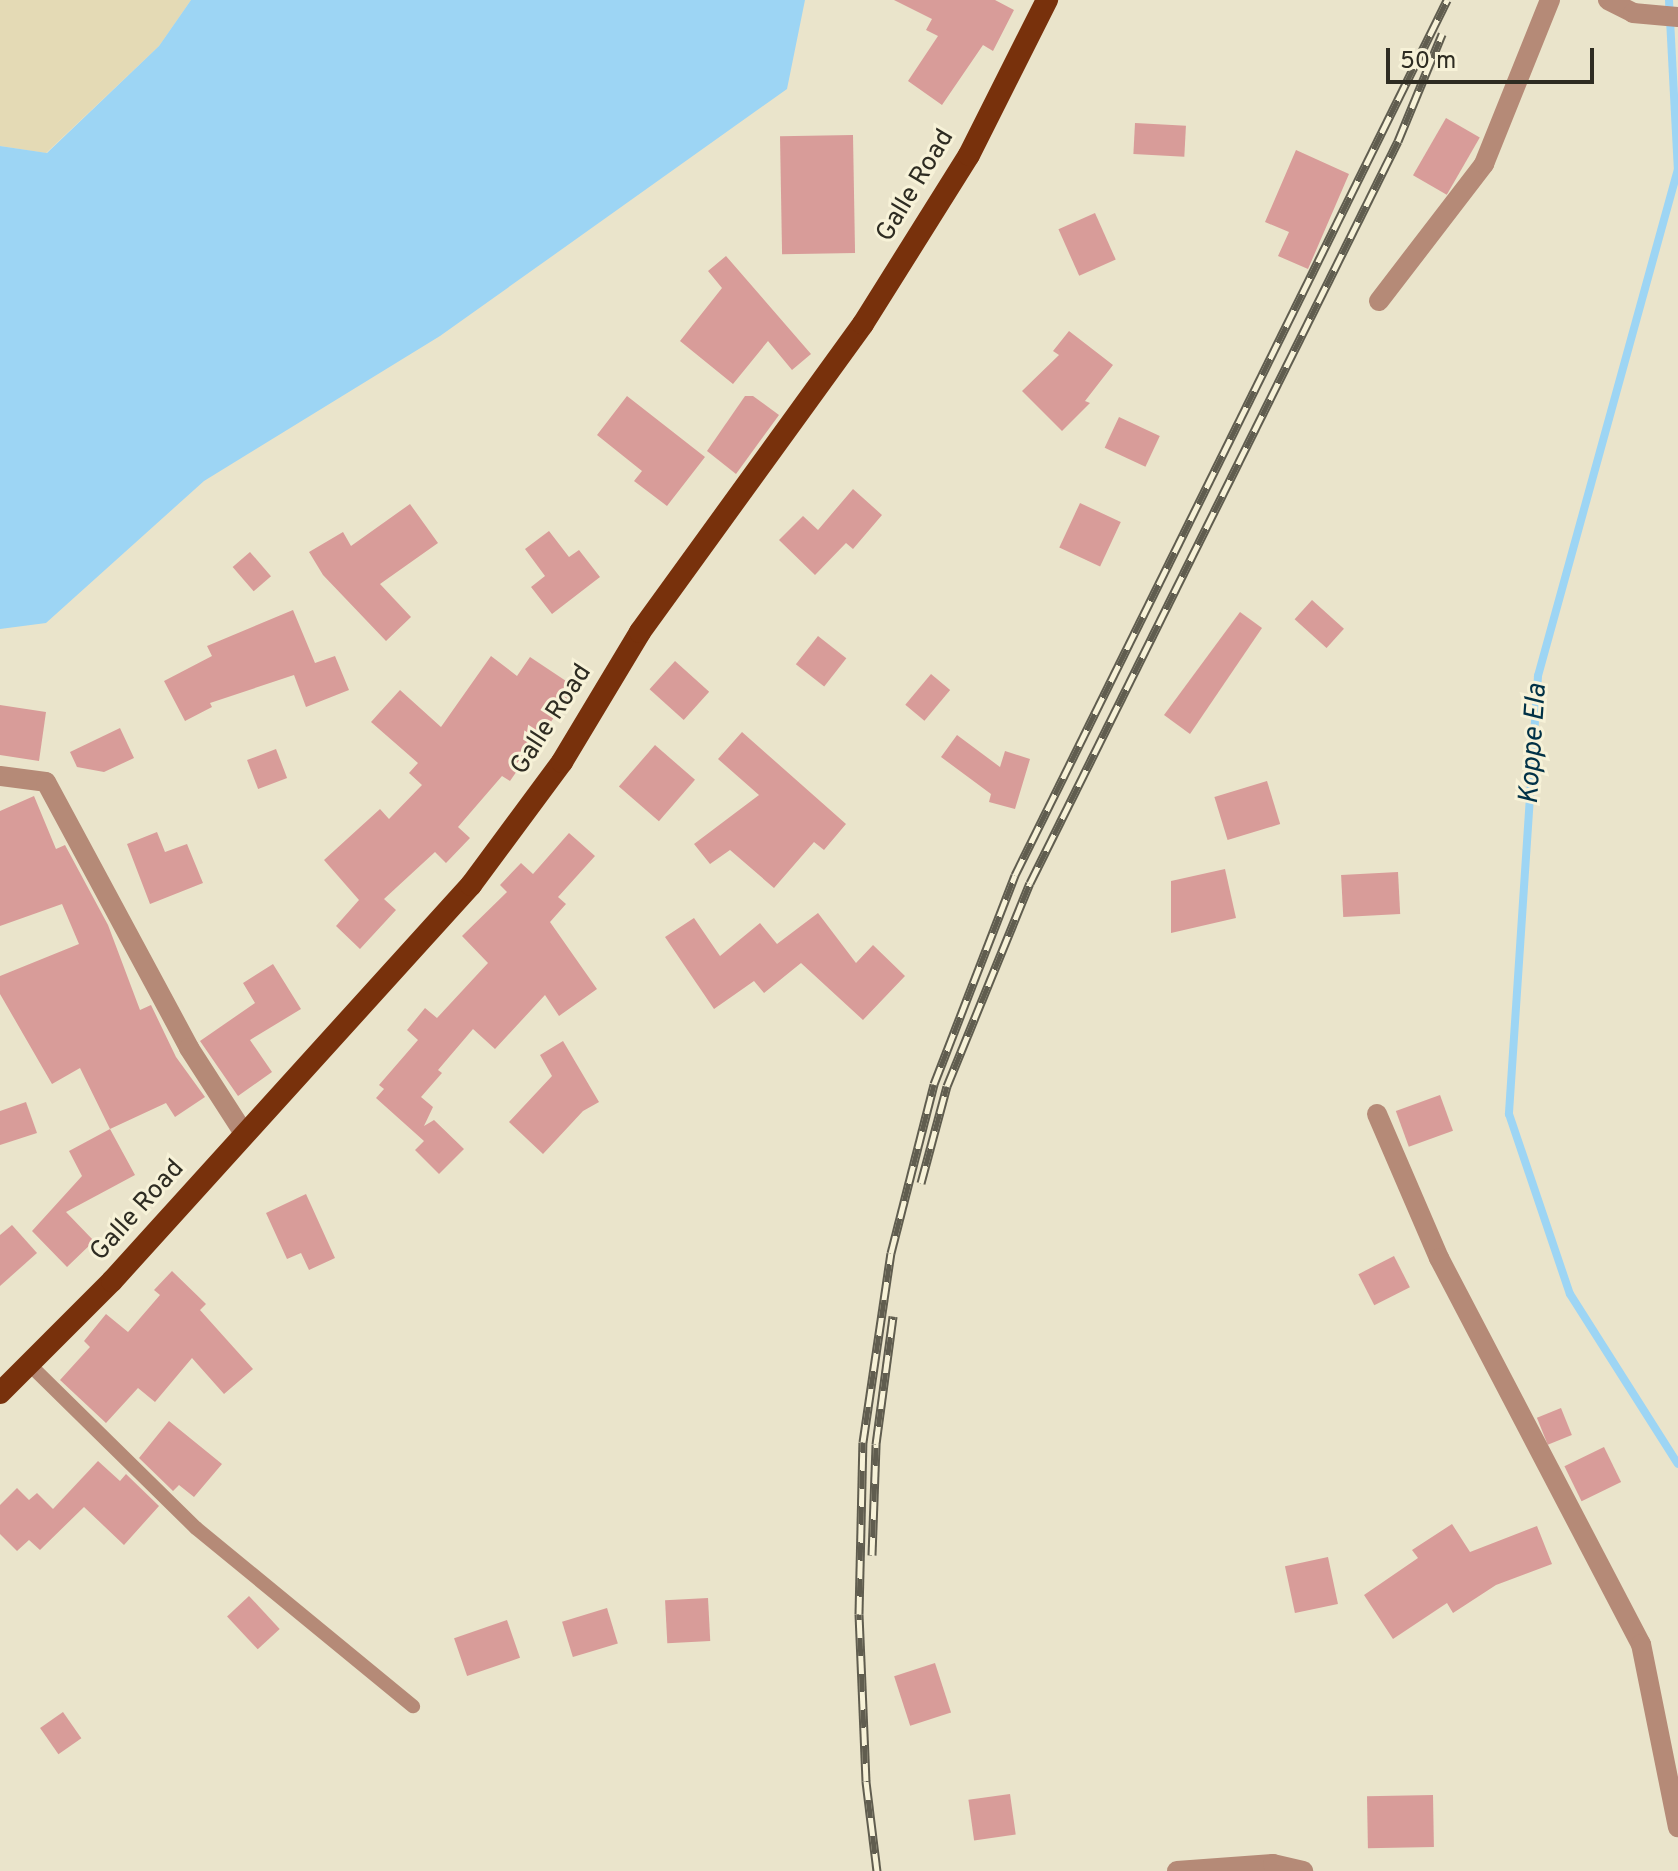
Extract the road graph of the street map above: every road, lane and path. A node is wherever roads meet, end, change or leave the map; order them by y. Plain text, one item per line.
1 (1047, 0) edge
2 (1550, 0) edge
3 (1608, 0) edge
4 (1678, 17) edge
5 (1379, 301) dead end
6 (0, 776) edge
7 (1377, 1114) dead end
8 (245, 1135) junction
9 (29, 1364) junction
10 (0, 1393) edge
11 (413, 1706) dead end
12 (1678, 1827) edge
13 (1177, 1871) edge
14 (1303, 1871) edge

1 - 8 highway, Galle Road
2 - 5 street
3 - 4 street
6 - 8 street
7 - 12 street
8 - 9 highway, Galle Road
9 - 10 highway, Galle Road
9 - 11 lane
13 - 14 street

